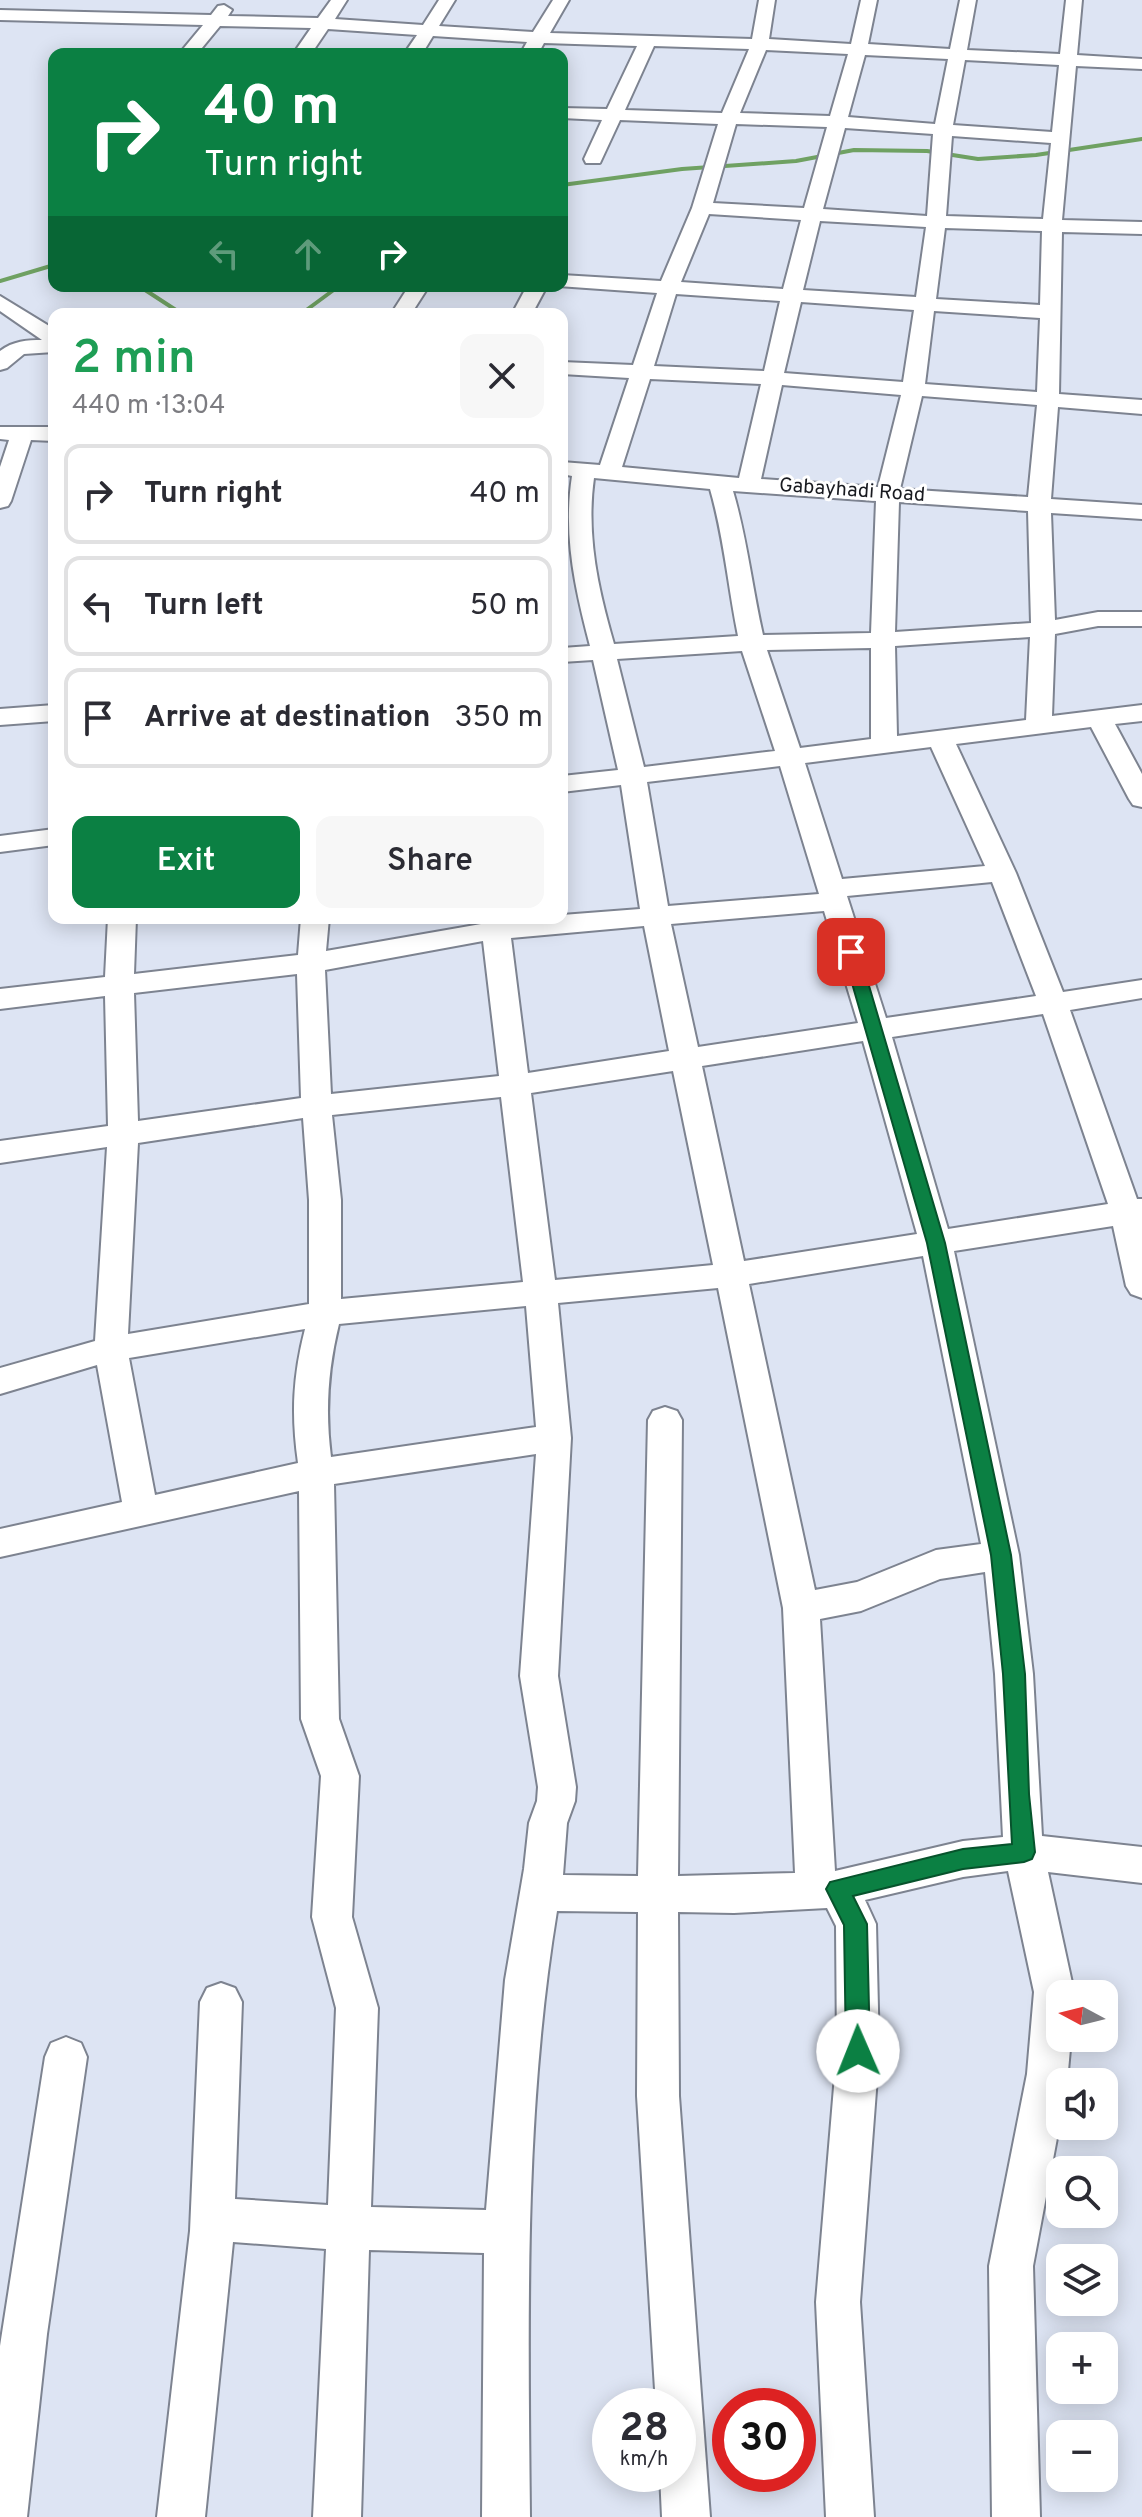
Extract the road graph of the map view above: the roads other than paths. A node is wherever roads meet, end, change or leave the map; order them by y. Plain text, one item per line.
1 (10, 0) edge
2 (121, 0) edge
3 (230, 0) edge
4 (339, 0) edge
5 (447, 0) edge
6 (561, 0) edge
7 (767, 0) edge
8 (869, 0) edge
9 (968, 0) edge
10 (1074, 0) edge
11 (0, 12) edge
12 (106, 18) junction
13 (218, 21) junction
14 (322, 23) junction
15 (429, 30) junction
16 (539, 38) junction
17 (648, 40) junction
18 (760, 44) junction
19 (190, 48) edge
20 (306, 48) edge
21 (417, 48) edge
22 (533, 48) edge
23 (859, 49) junction
24 (956, 54) junction
25 (1068, 60) junction
26 (1142, 64) edge
27 (568, 113) edge
28 (616, 115) junction
29 (729, 117) junction
30 (837, 122) junction
31 (943, 129) junction
32 (1060, 138) junction
33 (593, 159) dead end
34 (702, 208) junction
35 (812, 216) junction
36 (936, 222) junction
37 (1052, 227) junction
38 (1142, 228) edge
39 (568, 281) edge
40 (669, 286) junction
41 (791, 295) junction
42 (0, 302) edge
43 (923, 303) junction
44 (1049, 312) junction
45 (48, 334) edge
46 (48, 346) edge
47 (0, 364) edge
48 (568, 368) edge
49 (641, 371) junction
50 (772, 378) junction
51 (913, 390) junction
52 (1048, 399) junction
53 (1142, 407) edge
54 (11, 434) edge
55 (48, 434) edge
56 (573, 468) edge
57 (609, 471) junction
58 (720, 483) junction
59 (749, 484) junction
60 (888, 493) junction
61 (0, 501) edge
62 (1039, 505) junction
63 (1142, 512) edge
64 (1142, 619) edge
65 (1043, 629) junction
66 (883, 640) junction
67 (752, 643) junction
68 (605, 654) junction
69 (568, 655) edge
70 (48, 713) edge
71 (1142, 713) edge
72 (0, 717) edge
73 (1100, 719) junction
74 (1039, 725) junction
75 (941, 740) junction
76 (884, 744) junction
77 (791, 759) junction
78 (633, 776) junction
79 (568, 783) edge
80 (1142, 799) edge
81 (48, 838) edge
82 (0, 844) edge
83 (1002, 873) junction
84 (833, 895) junction
85 (656, 919) junction
86 (568, 922) edge
87 (122, 924) edge
88 (314, 924) edge
89 (495, 924) edge
90 (311, 963) junction
91 (119, 985) junction
92 (1142, 989) edge
93 (0, 999) edge
94 (1053, 1002) junction
95 (875, 1030) junction
96 (685, 1059) junction
97 (515, 1085) junction
98 (316, 1106) junction
99 (123, 1133) junction
100 (0, 1152) edge
101 (1134, 1211) edge
102 (936, 1243) junction
103 (732, 1275) junction
104 (1142, 1286) edge
105 (541, 1295) junction
106 (325, 1313) junction
107 (111, 1349) junction
108 (0, 1381) edge
109 (665, 1420) dead end
110 (554, 1438) junction
111 (316, 1473) junction
112 (141, 1513) junction
113 (0, 1543) edge
114 (1001, 1555) junction
115 (801, 1608) junction
116 (1024, 1852) junction
117 (1142, 1865) edge
118 (827, 1890) junction
119 (540, 1893) junction
120 (659, 1894) junction
121 (221, 2002) dead end
122 (66, 2057) dead end
123 (346, 2228) junction
124 (212, 2231) junction
125 (506, 2232) junction
126 (3, 2517) edge
127 (181, 2517) edge
128 (337, 2517) edge
129 (506, 2517) edge
130 (686, 2517) edge
131 (850, 2517) edge
132 (1016, 2517) edge

1 - 11 street
2 - 12 street
3 - 13 street
4 - 14 street
5 - 15 street
6 - 16 street
7 - 18 street
8 - 23 street
9 - 24 street
10 - 25 street
11 - 12 street
12 - 13 street
13 - 14 street
13 - 19 street
14 - 15 street
14 - 20 street
15 - 16 street
15 - 21 street
16 - 17 street
16 - 22 street
17 - 18 street
17 - 28 street
18 - 23 street
18 - 29 street
23 - 24 street
23 - 30 street
24 - 25 street
24 - 31 street
25 - 26 street
25 - 32 street
27 - 28 street
28 - 29 street
28 - 33 street
29 - 30 street
29 - 34 street
30 - 31 street
30 - 35 street
31 - 32 street
31 - 36 street
32 - 37 street
34 - 35 street
34 - 40 street
35 - 36 street
35 - 41 street
36 - 37 street
36 - 43 street
37 - 38 street
37 - 44 street
39 - 40 street
40 - 41 street
40 - 49 street
41 - 43 street
41 - 50 street
42 - 45 street
43 - 44 street
43 - 51 street
44 - 52 street
46 - 47 street
48 - 49 street
49 - 50 street
49 - 57 street
50 - 51 street
50 - 59 street
51 - 52 street
51 - 60 street
52 - 53 street
52 - 62 street
54 - 55 street
54 - 61 street
56 - 57 street, Gabayhadi Road
56 - 68 street
57 - 58 street, Gabayhadi Road
58 - 59 street, Gabayhadi Road
58 - 67 street
59 - 60 street, Gabayhadi Road
60 - 62 street, Gabayhadi Road
60 - 66 street
62 - 63 street, Gabayhadi Road
62 - 65 street
64 - 65 street
65 - 66 street
65 - 74 street
66 - 67 street
66 - 76 street
67 - 68 street
67 - 77 street
68 - 69 street
68 - 78 street
70 - 72 street
71 - 73 street
73 - 74 street
73 - 80 street
74 - 75 street
75 - 76 street
75 - 83 street
76 - 77 street
77 - 78 street
77 - 84 street
78 - 79 street
78 - 85 street
81 - 82 street
83 - 84 street
83 - 94 street
84 - 85 street
84 - 95 street
85 - 86 street
85 - 96 street
87 - 91 street
88 - 90 street
89 - 90 street
89 - 97 street
90 - 91 street
90 - 98 street
91 - 93 street
91 - 99 street
92 - 94 street
94 - 95 street
94 - 101 street
95 - 96 street
95 - 102 street
96 - 97 street
96 - 103 street
97 - 98 street
97 - 105 street
98 - 99 street
98 - 106 street
99 - 100 street
99 - 107 street
101 - 102 street
101 - 104 street
102 - 103 street
102 - 114 street
103 - 105 street
103 - 115 street
105 - 106 street
105 - 110 street
106 - 107 street
106 - 111 street
107 - 108 street
107 - 112 street
109 - 120 street
110 - 111 street
110 - 119 street
111 - 112 street
111 - 123 street
112 - 113 street
114 - 115 street
114 - 116 street
115 - 118 street
116 - 117 street
116 - 118 street
116 - 132 street
118 - 120 street
118 - 131 street
119 - 120 street
119 - 125 street
120 - 130 street
121 - 124 street
122 - 126 street
123 - 124 street
123 - 125 street
123 - 128 street
124 - 127 street
125 - 129 street

